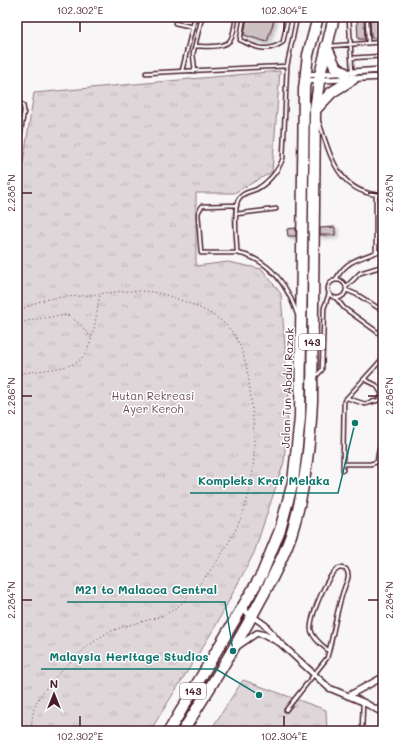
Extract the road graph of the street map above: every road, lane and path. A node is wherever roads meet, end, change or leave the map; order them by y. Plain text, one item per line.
1 (195, 17) edge
2 (202, 17) edge
3 (236, 17) edge
4 (244, 17) edge
5 (288, 17) edge
6 (297, 17) edge
7 (318, 17) edge
8 (334, 17) edge
9 (367, 17) edge
10 (175, 23) dead end
11 (193, 26) junction
12 (383, 42) edge
13 (368, 43) junction
14 (350, 44) junction
15 (195, 46) junction
16 (326, 46) junction
17 (383, 56) edge
18 (351, 58) junction
19 (286, 66) junction
20 (195, 70) junction
21 (383, 70) edge
22 (182, 71) junction
23 (146, 73) dead end
24 (350, 75) junction
25 (383, 77) edge
26 (305, 78) junction
27 (320, 78) junction
28 (17, 102) edge
29 (315, 110) junction
30 (17, 156) edge
31 (376, 195) junction
32 (383, 195) edge
33 (237, 205) junction
34 (276, 209) dead end
35 (236, 214) junction
36 (383, 250) edge
37 (376, 252) junction
38 (237, 253) junction
39 (383, 266) edge
40 (336, 280) junction
41 (346, 288) junction
42 (100, 294) junction
43 (328, 294) junction
44 (336, 298) junction
45 (17, 311) edge
46 (383, 311) edge
47 (17, 324) edge
48 (301, 327) junction
49 (383, 336) edge
50 (92, 338) junction
51 (383, 358) edge
52 (17, 374) edge
53 (364, 379) junction
54 (312, 380) junction
55 (347, 398) junction
56 (383, 441) edge
57 (343, 464) junction
58 (343, 470) dead end
59 (242, 609) junction
60 (253, 615) junction
61 (279, 642) junction
62 (233, 650) junction
63 (329, 652) junction
64 (314, 675) junction
65 (383, 678) edge
66 (348, 696) junction
67 (363, 702) junction
68 (286, 710) dead end
69 (383, 713) edge
70 (31, 731) edge
71 (169, 731) edge
72 (183, 731) edge
73 (362, 731) edge

1 - 11 lane
2 - 15 lane
3 - 15 lane
4 - 5 lane
6 - 19 lane
7 - 26 highway, Jalan Tun Abdul Razak / 143
8 - 16 highway, 143
9 - 13 lane
9 - 14 lane
10 - 11 lane
11 - 22 lane
12 - 13 lane
13 - 14 lane
14 - 16 lane
14 - 18 lane
15 - 20 lane
16 - 24 highway
16 - 27 highway, 143
17 - 18 lane
18 - 24 lane
19 - 20 lane
19 - 33 lane
20 - 22 lane
21 - 24 street
22 - 23 lane
24 - 25 street
24 - 27 street
24 - 27 street
24 - 29 highway
26 - 27 street
26 - 48 highway, Jalan Tun Abdul Razak / 143
27 - 29 highway, 143
28 - 30 lane
29 - 31 lane
29 - 54 highway, 143
31 - 32 lane
31 - 37 lane
33 - 35 lane
33 - 38 lane
34 - 35 lane
35 - 38 lane
36 - 37 lane
37 - 40 lane
38 - 48 lane
39 - 41 lane
40 - 41 lane
40 - 43 lane
41 - 44 lane
41 - 46 lane
42 - 45 path
42 - 50 path
42 - 70 path
43 - 44 lane
43 - 54 lane
44 - 49 lane
47 - 50 path
48 - 59 highway, Jalan Tun Abdul Razak / 143
50 - 52 path
51 - 53 lane
53 - 55 lane
53 - 55 lane
54 - 60 highway, 143
55 - 57 lane
56 - 57 lane
57 - 58 lane
59 - 60 street
59 - 71 highway, Jalan Tun Abdul Razak / 143
60 - 61 street
60 - 62 highway, 143
61 - 62 street
61 - 64 street
62 - 72 highway, 143
63 - 63 lane
63 - 64 lane
64 - 66 street
64 - 68 lane
65 - 66 street
66 - 67 street
67 - 69 street
67 - 73 lane

